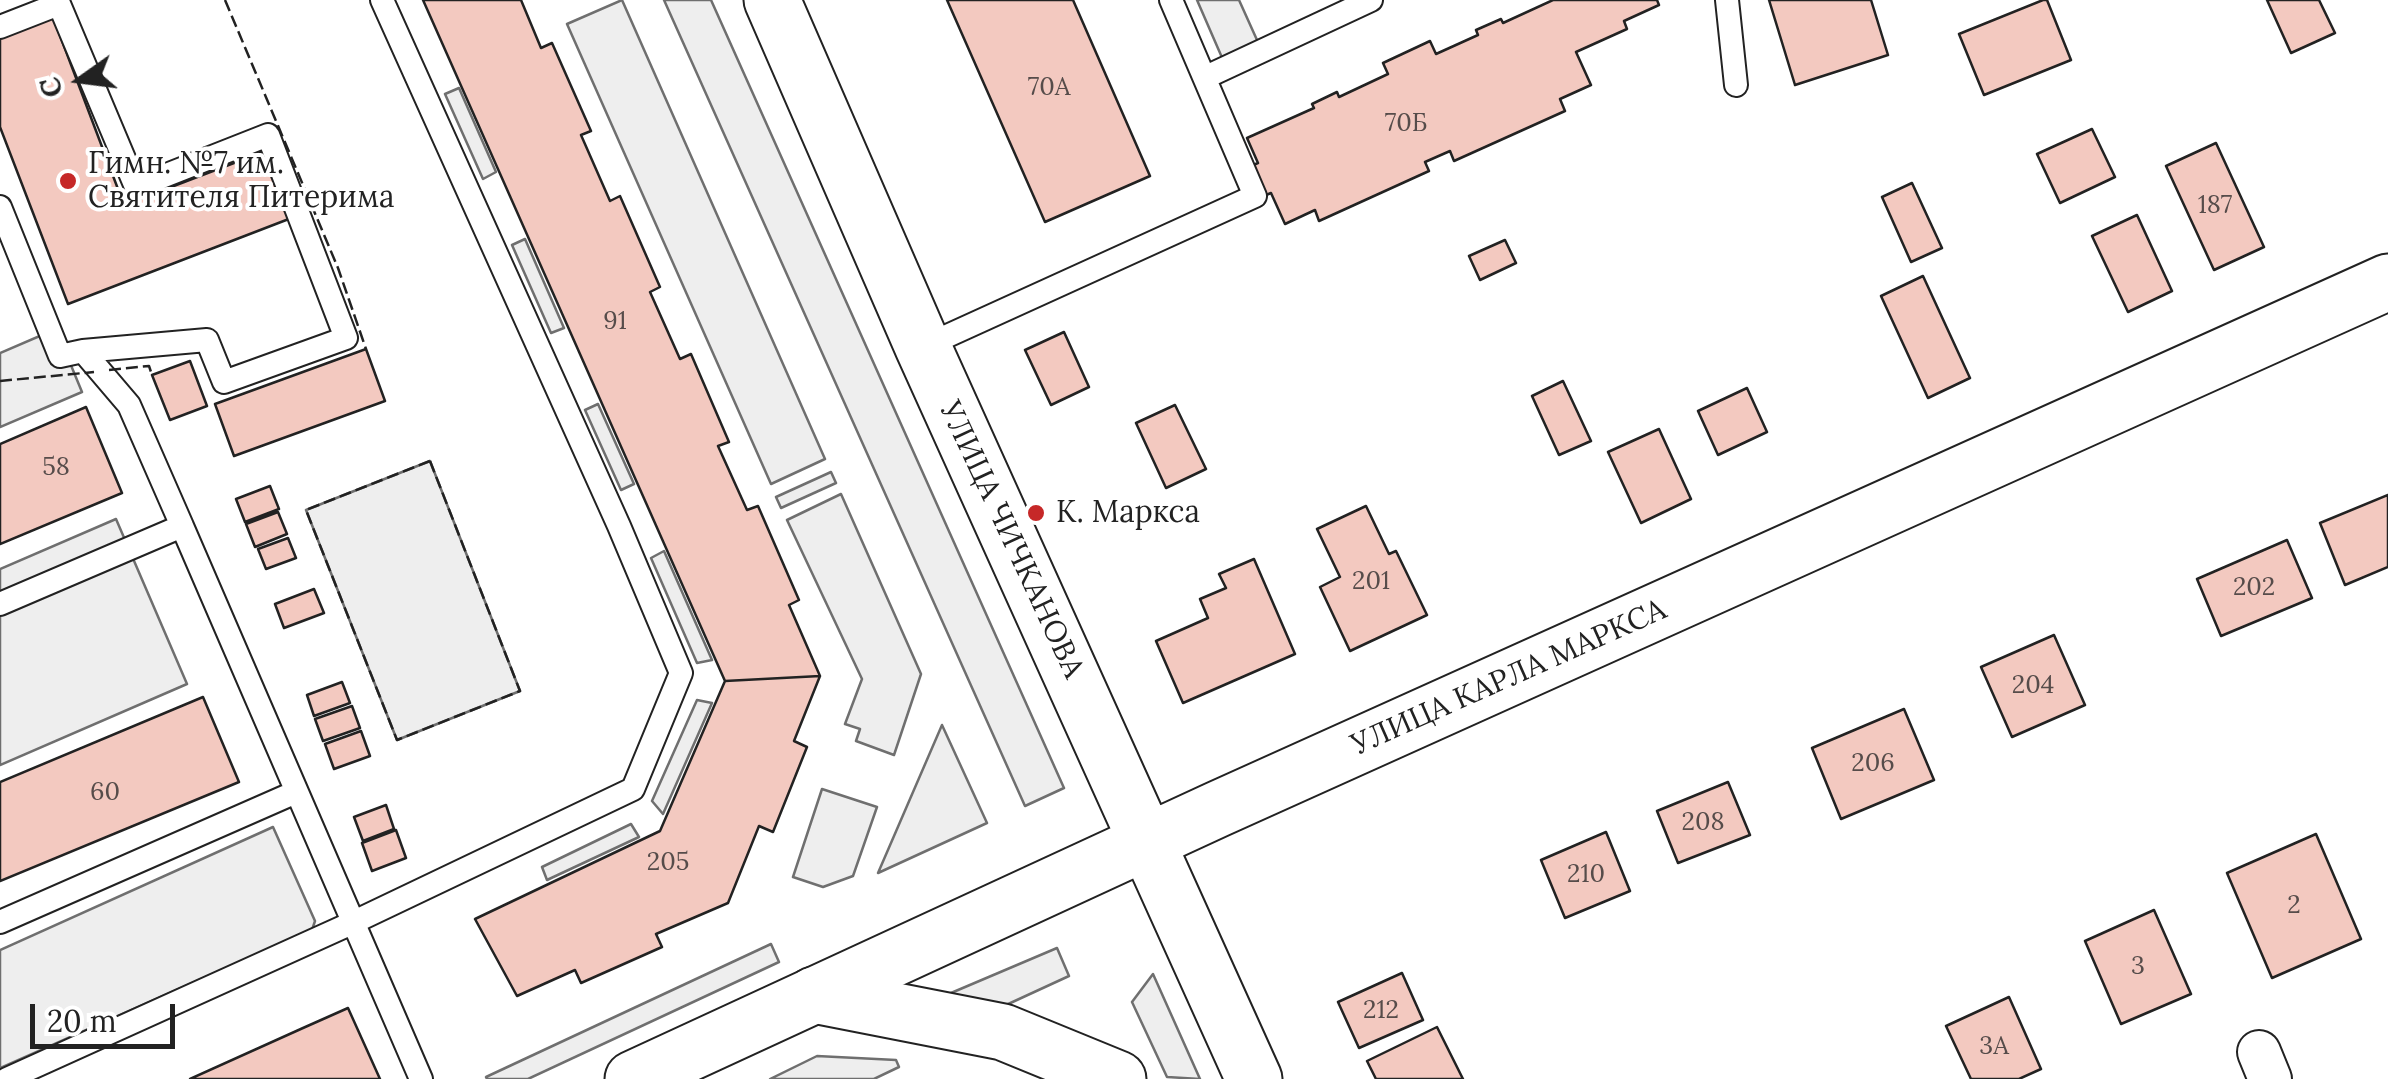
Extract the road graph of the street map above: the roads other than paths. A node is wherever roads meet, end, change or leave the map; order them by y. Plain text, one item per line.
1 (382, 0) edge
2 (772, 0) edge
3 (1171, 0) edge
4 (1372, 0) edge
5 (1727, 0) edge
6 (0, 28) edge
7 (1206, 77) junction
8 (1736, 85) dead end
9 (0, 207) edge
10 (2388, 282) edge
11 (923, 347) junction
12 (83, 351) junction
13 (182, 526) junction
14 (0, 604) edge
15 (296, 792) junction
16 (1149, 842) junction
17 (0, 922) edge
18 (352, 923) junction
19 (814, 996) junction
20 (7, 1079) edge
21 (421, 1079) edge
22 (633, 1079) edge
23 (1118, 1079) edge
24 (1254, 1079) edge

1 - 18 lane
2 - 11 main road, УЛИЦА ЧИЧКАНОВА
3 - 7 lane
4 - 7 lane
5 - 8 lane
6 - 12 lane
7 - 11 lane
9 - 12 lane
10 - 16 main road, УЛИЦА КАРЛА МАРКСА
11 - 16 main road, УЛИЦА ЧИЧКАНОВА
12 - 13 lane
13 - 14 lane
13 - 15 lane
15 - 17 lane
15 - 18 lane
16 - 19 main road, УЛИЦА КАРЛА МАРКСА
16 - 24 main road, УЛИЦА ЧИЧКАНОВА
18 - 20 lane
18 - 21 lane
19 - 22 main road, УЛИЦА КАРЛА МАРКСА
19 - 23 main road

